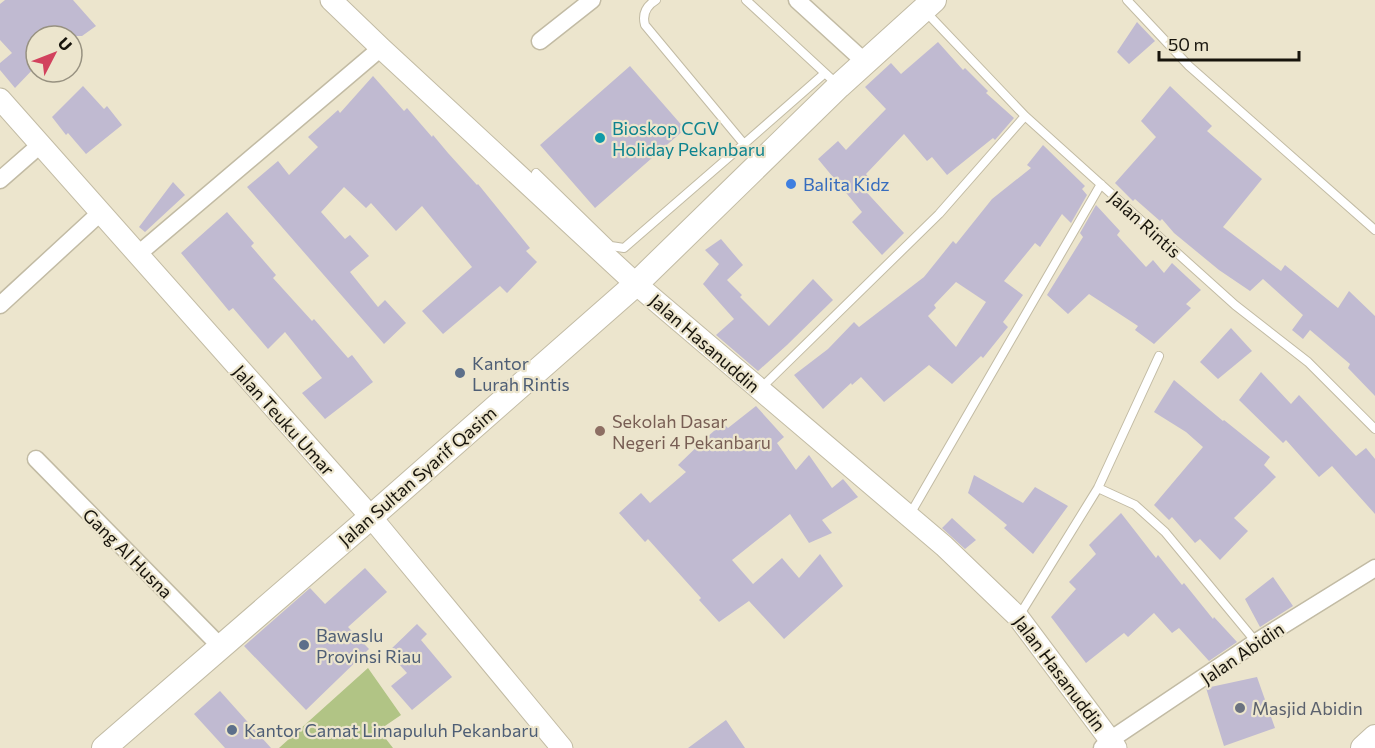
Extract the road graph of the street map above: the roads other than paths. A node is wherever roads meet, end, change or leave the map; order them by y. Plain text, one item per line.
1 (331, 0) edge
2 (592, 0) edge
3 (656, 0) edge
4 (746, 0) edge
5 (797, 0) edge
6 (1127, 0) edge
7 (929, 5) edge
8 (540, 41) dead end
9 (381, 48) junction
10 (865, 62) junction
11 (832, 80) junction
12 (0, 99) edge
13 (1025, 116) junction
14 (744, 144) junction
15 (40, 145) junction
16 (536, 173) dead end
17 (0, 180) edge
18 (1101, 184) junction
19 (100, 213) junction
20 (1375, 231) edge
21 (137, 255) junction
22 (636, 284) junction
23 (0, 305) edge
24 (1159, 356) dead end
25 (759, 390) junction
26 (1375, 429) edge
27 (36, 459) dead end
28 (1098, 488) junction
29 (909, 516) junction
30 (371, 517) junction
31 (1375, 568) edge
32 (1018, 616) junction
33 (1256, 642) junction
34 (220, 646) junction
35 (1375, 737) edge
36 (1109, 745) edge
37 (104, 748) edge
38 (562, 748) edge
39 (1363, 748) edge

1 - 9 street, Jalan Hasanuddin
2 - 8 street
3 - 14 lane
4 - 11 lane
5 - 10 street
6 - 20 lane
7 - 10 main road, Jalan Sultan Syarif Qasim
7 - 13 lane, Jalan Rintis
9 - 21 street
9 - 22 street, Jalan Hasanuddin
10 - 11 main road, Jalan Sultan Syarif Qasim
11 - 14 lane
11 - 22 main road, Jalan Sultan Syarif Qasim
12 - 15 street, Jalan Teuku Umar
13 - 18 lane, Jalan Rintis
13 - 25 lane
14 - 16 lane
15 - 17 street
15 - 19 street, Jalan Teuku Umar
18 - 26 lane, Jalan Rintis
18 - 29 lane
19 - 21 street, Jalan Teuku Umar
19 - 23 street
21 - 30 street, Jalan Teuku Umar
22 - 25 street, Jalan Hasanuddin
22 - 30 main road, Jalan Sultan Syarif Qasim
24 - 28 lane
25 - 29 street, Jalan Hasanuddin
27 - 34 street, Gang Al Husna
28 - 32 lane
28 - 33 lane
29 - 32 street, Jalan Hasanuddin
30 - 34 main road, Jalan Sultan Syarif Qasim
30 - 38 street, Jalan Teuku Umar
31 - 33 street, Jalan Abidin
32 - 36 street, Jalan Hasanuddin
33 - 36 street, Jalan Abidin
34 - 37 main road, Jalan Sultan Syarif Qasim
35 - 39 main road

